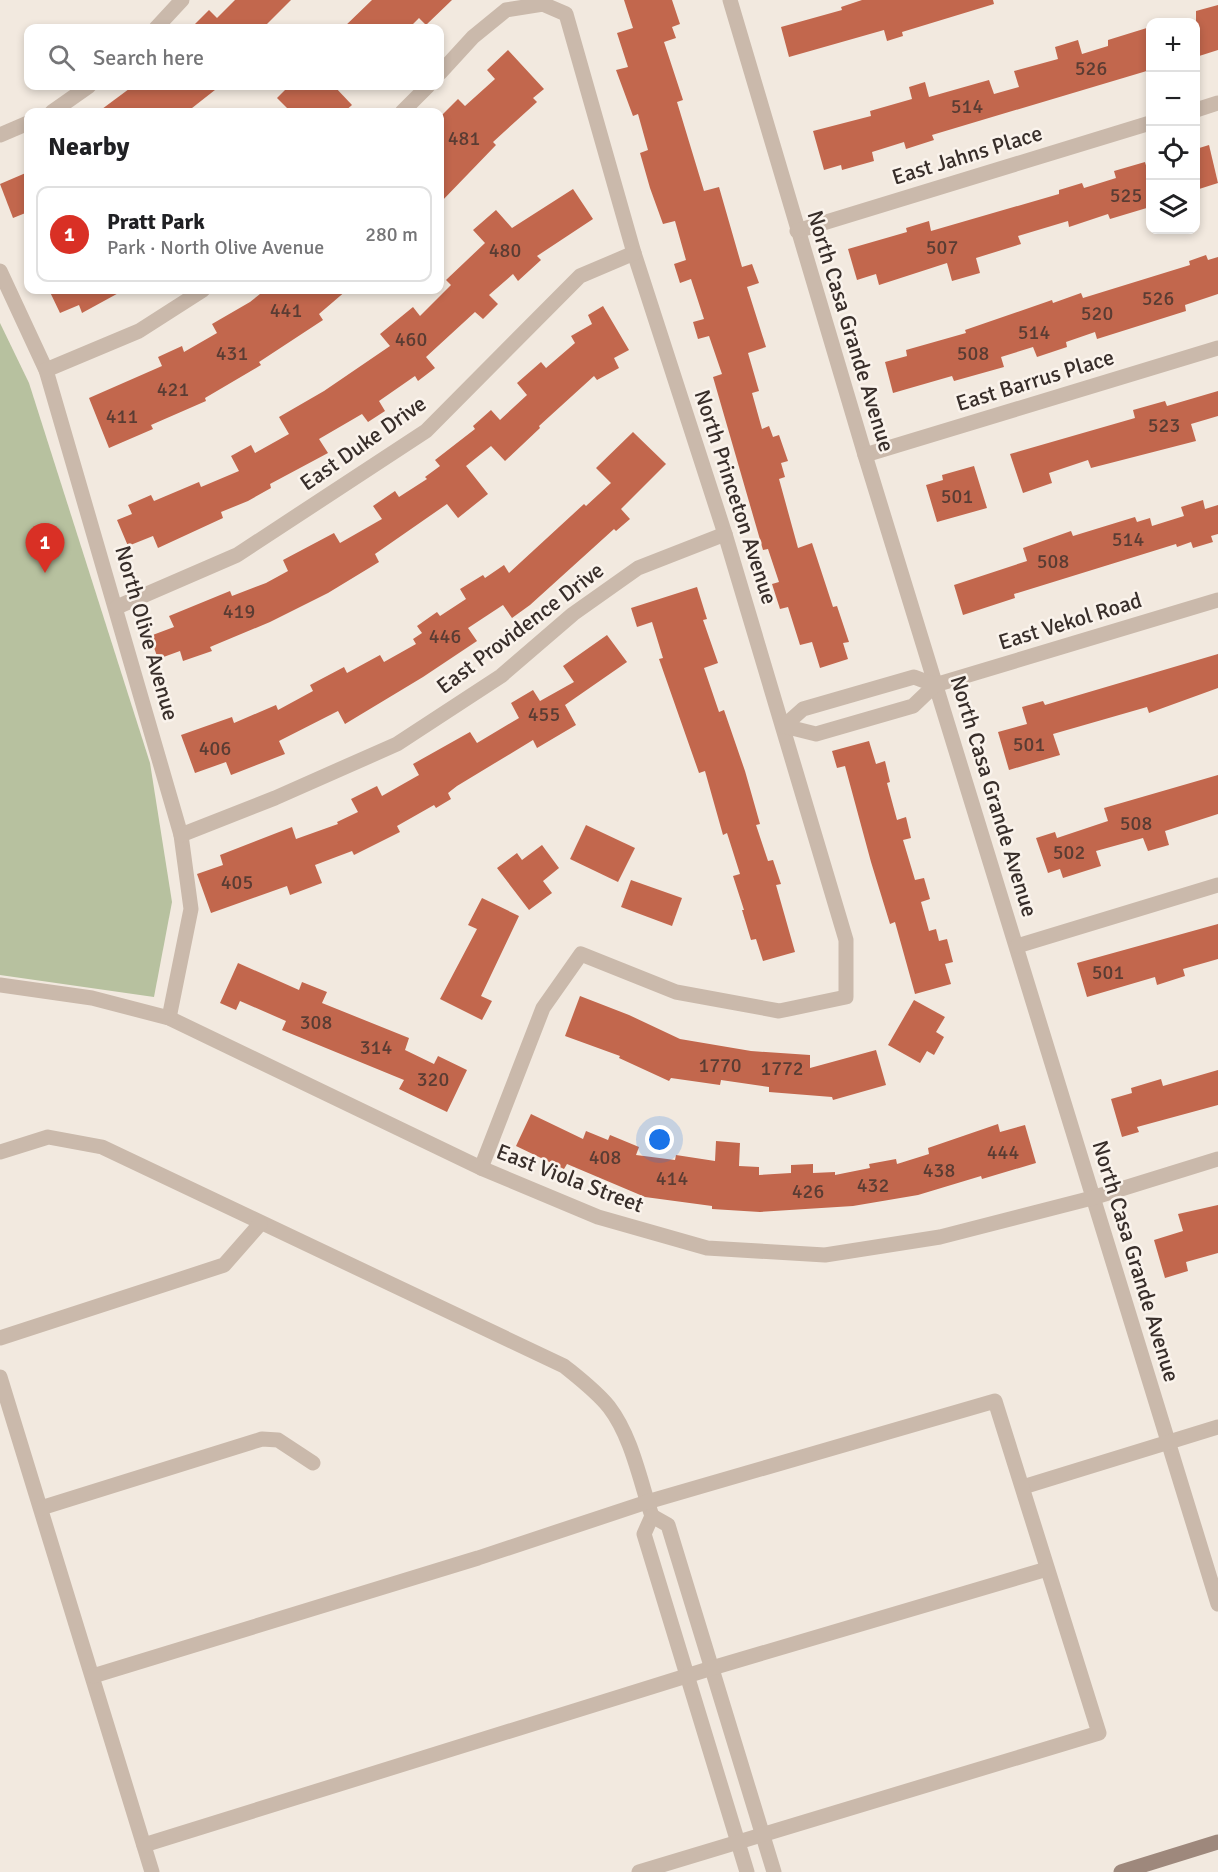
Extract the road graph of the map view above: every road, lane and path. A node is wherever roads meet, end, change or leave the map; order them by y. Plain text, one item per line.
1 (182, 0) edge
2 (734, 1) edge
3 (160, 24) edge
4 (444, 69) edge
5 (83, 90) edge
6 (424, 90) edge
7 (1218, 103) edge
8 (58, 108) edge
9 (406, 108) edge
10 (1200, 109) edge
11 (1146, 124) edge
12 (24, 125) edge
13 (0, 135) edge
14 (797, 231) junction
15 (634, 253) junction
16 (0, 271) edge
17 (197, 294) edge
18 (1218, 348) edge
19 (46, 370) junction
20 (865, 455) junction
21 (725, 534) junction
22 (1218, 600) edge
23 (117, 607) junction
24 (935, 685) junction
25 (784, 726) junction
26 (182, 835) junction
27 (1218, 885) edge
28 (1017, 946) junction
29 (0, 985) edge
30 (169, 1018) junction
31 (0, 1152) edge
32 (1218, 1159) edge
33 (481, 1168) junction
34 (1092, 1198) junction
35 (260, 1224) junction
36 (0, 1338) edge
37 (0, 1377) edge
38 (1218, 1427) edge
39 (1169, 1442) junction
40 (313, 1463) dead end
41 (1023, 1487) junction
42 (41, 1508) junction
43 (649, 1509) junction
44 (1047, 1569) junction
45 (1218, 1604) edge
46 (712, 1668) junction
47 (93, 1676) junction
48 (687, 1676) junction
49 (762, 1834) junction
50 (738, 1841) junction
51 (1218, 1842) edge
52 (144, 1845) junction
53 (152, 1872) edge
54 (639, 1872) edge
55 (747, 1872) edge
56 (774, 1872) edge
57 (1121, 1872) edge

1 - 3 street
2 - 14 street, North Casa Grande Avenue
4 - 15 street, North Princeton Avenue
5 - 8 street
6 - 9 street
7 - 10 street
11 - 14 street, East Jahns Place
12 - 13 street
14 - 20 street, North Casa Grande Avenue
15 - 21 street, North Princeton Avenue
15 - 23 street, East Duke Drive
16 - 19 street, North Olive Avenue
17 - 19 street
18 - 20 street, East Barrus Place
19 - 23 street, North Olive Avenue
20 - 24 street, North Casa Grande Avenue
21 - 25 street, North Princeton Avenue
21 - 26 street, East Providence Drive
22 - 24 street, East Vekol Road
23 - 26 street, North Olive Avenue
24 - 25 street, East Vekol Road
24 - 25 street, East Vekol Road
24 - 28 street, North Casa Grande Avenue
25 - 33 street, North Princeton Avenue
26 - 30 street, North Olive Avenue
27 - 28 street
28 - 34 street, North Casa Grande Avenue
29 - 30 street, East Viola Street
30 - 33 street, East Viola Street
31 - 35 street
32 - 34 street, East Viola Street
33 - 34 street, East Viola Street
34 - 39 street, North Casa Grande Avenue
35 - 36 street
35 - 43 street
37 - 42 street
38 - 39 street
39 - 41 street
39 - 45 street, North Casa Grande Avenue
40 - 42 street
41 - 43 street
41 - 44 street
42 - 47 street
43 - 46 street
43 - 47 street
43 - 48 street
44 - 46 street
44 - 49 street
46 - 48 street
46 - 49 street
47 - 52 street
48 - 50 street
48 - 52 street
49 - 50 street
49 - 56 street
50 - 54 street
50 - 55 street
51 - 57 street
52 - 53 street

